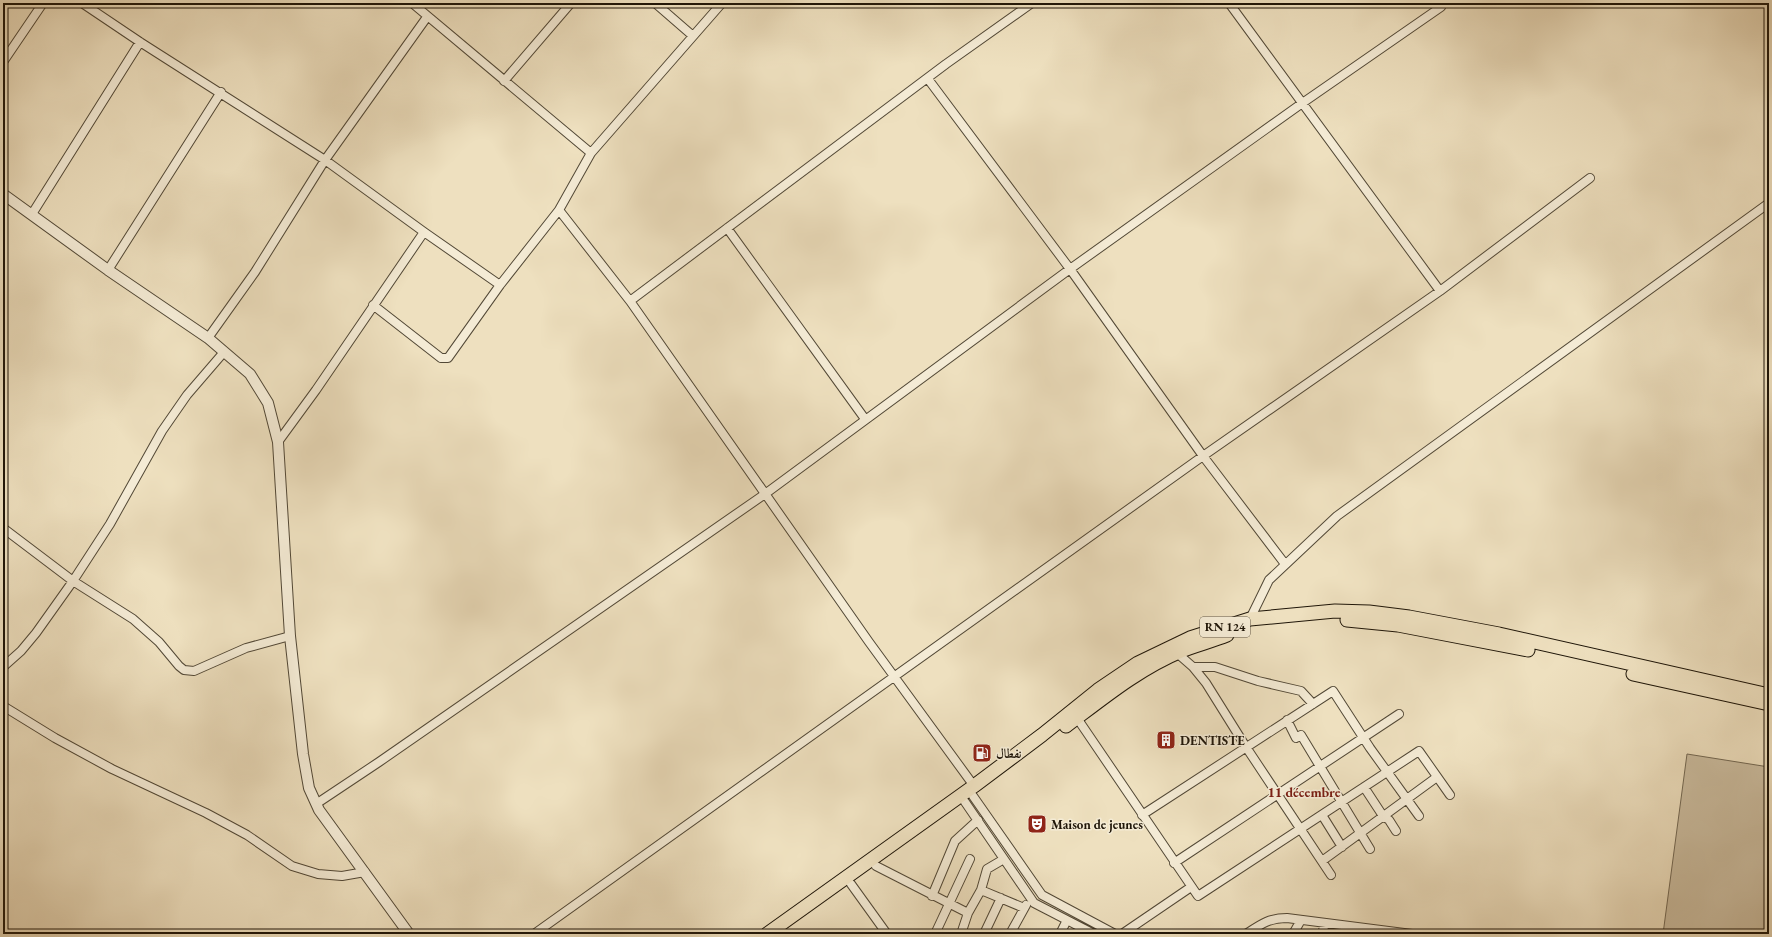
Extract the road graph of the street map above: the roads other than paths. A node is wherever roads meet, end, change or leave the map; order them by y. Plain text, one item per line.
1 (43, 3) edge
2 (82, 3) edge
3 (412, 3) edge
4 (571, 3) edge
5 (655, 3) edge
6 (722, 3) edge
7 (1032, 3) edge
8 (1229, 3) edge
9 (1441, 7) dead end
10 (427, 17) junction
11 (693, 36) junction
12 (140, 42) junction
13 (3, 62) edge
14 (928, 79) junction
15 (504, 81) junction
16 (221, 92) junction
17 (1302, 104) junction
18 (591, 153) junction
19 (325, 160) junction
20 (1590, 178) dead end
21 (3, 194) edge
22 (1769, 203) edge
23 (559, 210) junction
24 (32, 214) junction
25 (727, 228) junction
26 (424, 232) junction
27 (1070, 269) junction
28 (108, 270) junction
29 (500, 285) junction
30 (1440, 291) junction
31 (630, 301) junction
32 (373, 305) junction
33 (208, 338) junction
34 (224, 352) junction
35 (864, 419) junction
36 (278, 442) junction
37 (1203, 456) junction
38 (764, 494) junction
39 (3, 528) edge
40 (1285, 564) junction
41 (73, 581) junction
42 (1250, 619) junction
43 (1408, 622) junction
44 (1233, 629) junction
45 (290, 636) junction
46 (1497, 639) junction
47 (1177, 653) junction
48 (3, 667) edge
49 (1193, 667) junction
50 (894, 676) junction
51 (1769, 695) edge
52 (1313, 704) junction
53 (1769, 704) edge
54 (3, 706) edge
55 (1398, 714) dead end
56 (1077, 718) junction
57 (1287, 720) junction
58 (1363, 737) junction
59 (1246, 747) junction
60 (1319, 766) junction
61 (1387, 772) junction
62 (1437, 777) junction
63 (1364, 787) junction
64 (1277, 794) junction
65 (971, 795) junction
66 (1450, 795) dead end
67 (1406, 799) junction
68 (1342, 802) junction
69 (316, 804) junction
70 (1142, 815) junction
71 (1322, 815) junction
72 (1383, 816) junction
73 (1419, 816) dead end
74 (978, 820) junction
75 (1301, 829) junction
76 (1396, 831) dead end
77 (1361, 833) junction
78 (1342, 846) junction
79 (1370, 849) dead end
80 (970, 859) dead end
81 (1004, 859) junction
82 (1322, 860) junction
83 (1174, 864) junction
84 (876, 866) junction
85 (365, 872) junction
86 (1331, 874) dead end
87 (851, 884) junction
88 (1191, 888) junction
89 (982, 890) junction
90 (932, 896) junction
91 (1030, 897) junction
92 (1001, 898) junction
93 (950, 904) junction
94 (1024, 908) junction
95 (968, 913) junction
96 (1067, 920) junction
97 (1301, 920) junction
98 (1324, 923) junction
99 (409, 934) edge
100 (534, 934) edge
101 (767, 934) edge
102 (782, 934) edge
103 (887, 934) edge
104 (935, 934) edge
105 (961, 934) edge
106 (984, 934) edge
107 (1010, 934) edge
108 (1060, 934) edge
109 (1094, 934) edge
110 (1115, 934) edge
111 (1122, 934) edge
112 (1246, 934) edge
113 (1293, 934) edge
114 (1322, 934) edge
115 (1412, 934) edge

1 - 13 street
2 - 12 street
3 - 10 street
4 - 15 street
5 - 11 street
6 - 11 street
7 - 14 street
8 - 17 street
9 - 17 street
10 - 15 street
10 - 19 street
11 - 18 street
12 - 16 street
12 - 24 street
14 - 25 street
14 - 27 street
15 - 18 street
16 - 19 street
16 - 28 street
17 - 27 street
17 - 30 street
18 - 23 street
19 - 26 street
19 - 33 street
20 - 30 street
21 - 24 street
22 - 40 street
23 - 29 street
23 - 31 street
24 - 28 street
25 - 31 street
25 - 35 street
26 - 29 street
26 - 32 street
27 - 35 street
27 - 37 street
28 - 33 street
29 - 32 street
30 - 37 street
31 - 38 street
32 - 36 street
33 - 34 street
34 - 36 street
34 - 41 street
35 - 38 street
36 - 45 street
37 - 40 street
37 - 50 street
38 - 50 street
38 - 69 street
39 - 41 street
40 - 42 street
41 - 45 street
41 - 48 street
42 - 43 main road, RN 124
42 - 44 main road, RN 124
43 - 44 main road, RN 124
43 - 46 main road, RN 124
44 - 47 main road, RN 124
44 - 65 main road, RN 124
45 - 69 street
46 - 51 main road, RN 124
46 - 53 main road, RN 124
47 - 49 street
47 - 56 main road, RN 124
49 - 52 street
49 - 59 street
50 - 65 street
50 - 100 street
52 - 57 street
52 - 58 street
54 - 85 street
55 - 58 street
56 - 65 main road, RN 124
56 - 70 street
57 - 59 street
57 - 60 street
58 - 60 street
58 - 61 street
59 - 64 street
59 - 70 street
60 - 64 street
60 - 68 street
61 - 62 street
61 - 63 street
61 - 67 street
62 - 66 street
62 - 67 street
63 - 68 street
63 - 72 street
64 - 75 street
64 - 83 street
65 - 74 street
65 - 84 main road, RN 124
65 - 101 main road, RN 124
65 - 110 street
67 - 72 street
67 - 73 street
68 - 71 street
68 - 77 street
69 - 85 street
70 - 83 street
71 - 75 street
71 - 78 street
72 - 76 street
72 - 77 street
74 - 81 street
74 - 90 street
75 - 82 street
75 - 88 street
77 - 78 street
77 - 79 street
78 - 82 street
80 - 93 street
81 - 89 street
81 - 91 street
82 - 86 street
83 - 88 street
84 - 87 main road, RN 124
84 - 90 street
85 - 99 street
87 - 102 main road, RN 124
87 - 103 street
88 - 111 street
89 - 92 street
89 - 95 street
90 - 93 street
91 - 94 street
91 - 96 street
92 - 94 street
92 - 106 street
93 - 95 street
93 - 104 street
94 - 107 street
95 - 105 street
96 - 108 street
96 - 109 street
97 - 98 street
97 - 112 street
97 - 113 street
98 - 114 street
98 - 115 street

